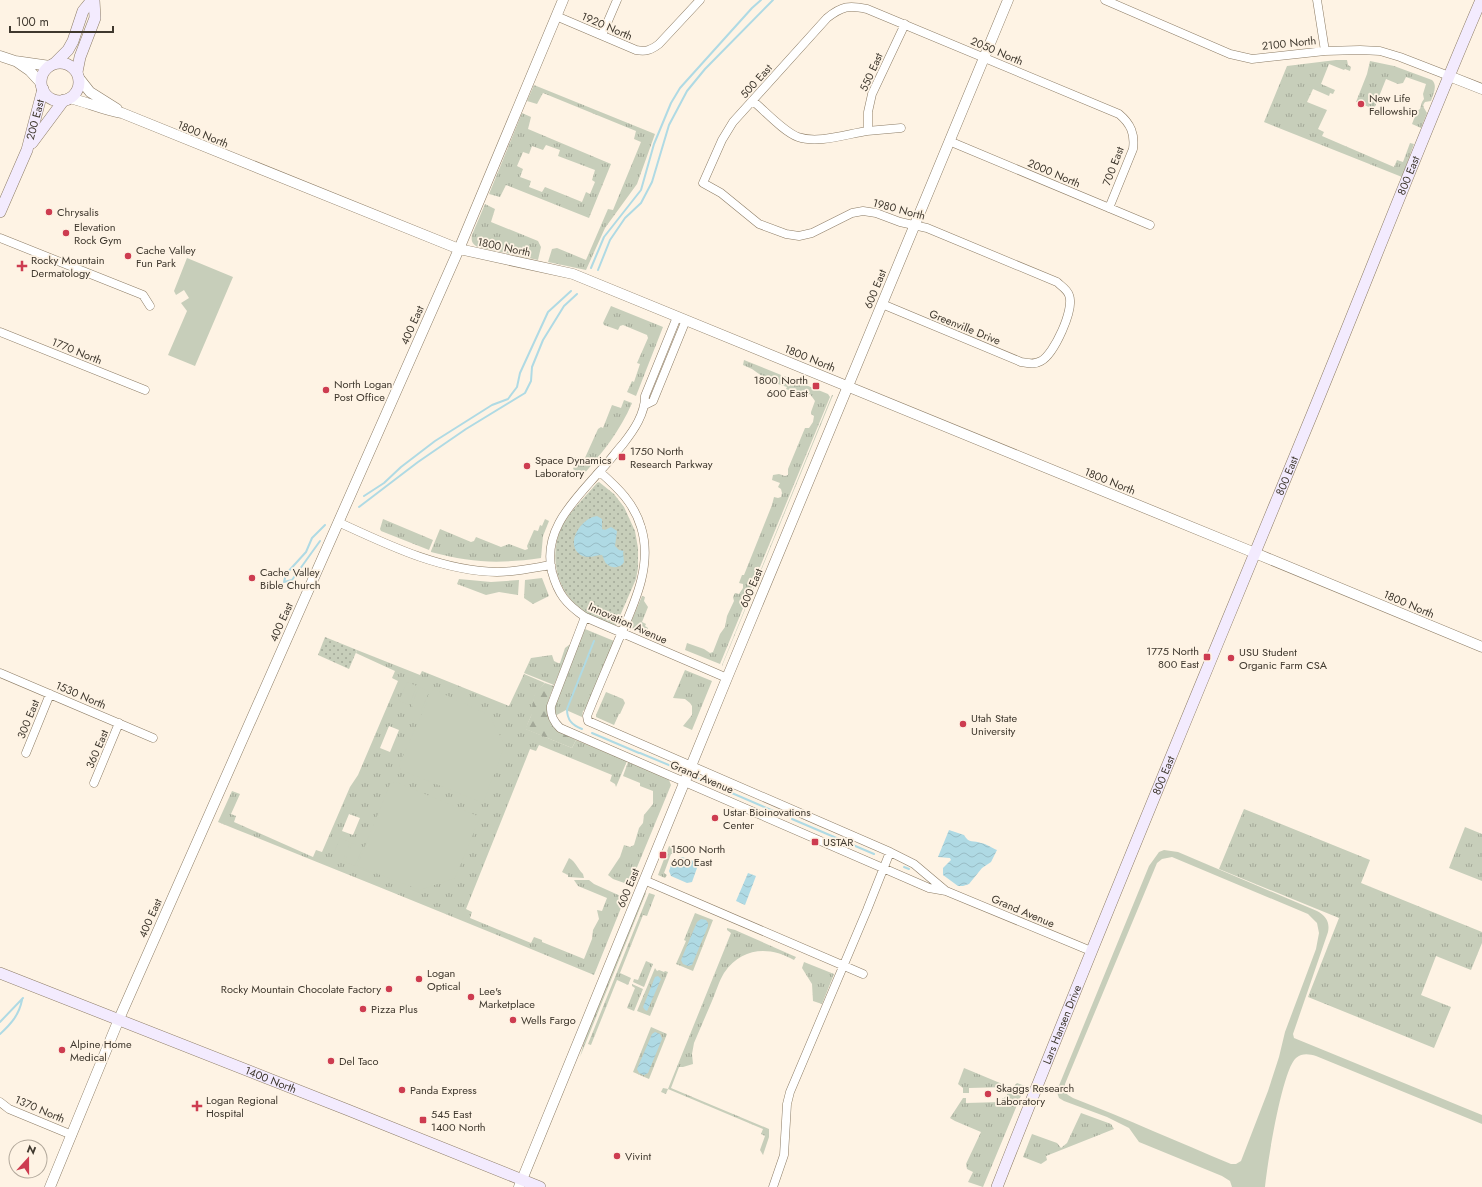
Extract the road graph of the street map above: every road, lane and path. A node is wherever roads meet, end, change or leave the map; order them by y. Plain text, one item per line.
1 (93, 0) edge
2 (563, 0) edge
3 (617, 0) edge
4 (700, 0) edge
5 (1008, 0) edge
6 (1105, 0) edge
7 (1317, 0) edge
8 (1481, 0) edge
9 (844, 7) joint
10 (556, 16) junction
11 (905, 24) junction
12 (602, 35) junction
13 (1325, 51) junction
14 (0, 56) edge
15 (984, 57) junction
16 (15, 61) junction
17 (52, 65) junction
18 (78, 75) junction
19 (1449, 76) junction
20 (42, 86) junction
21 (1482, 89) edge
22 (66, 99) junction
23 (753, 101) junction
24 (122, 114) junction
25 (901, 128) dead end
26 (868, 131) junction
27 (1133, 131) joint
28 (949, 142) junction
29 (27, 150) junction
30 (703, 184) joint
31 (1109, 208) junction
32 (0, 212) edge
33 (914, 225) junction
34 (1150, 226) dead end
35 (0, 238) edge
36 (459, 249) junction
37 (882, 304) junction
38 (150, 306) dead end
39 (681, 318) junction
40 (0, 332) edge
41 (1040, 361) joint
42 (848, 386) junction
43 (145, 390) dead end
44 (600, 472) junction
45 (338, 522) junction
46 (1255, 553) junction
47 (551, 565) junction
48 (585, 617) junction
49 (621, 633) junction
50 (1482, 647) edge
51 (0, 673) edge
52 (727, 678) junction
53 (50, 694) junction
54 (119, 724) junction
55 (153, 738) dead end
56 (26, 753) dead end
57 (691, 766) junction
58 (684, 782) junction
59 (94, 783) dead end
60 (890, 852) junction
61 (884, 868) junction
62 (644, 880) junction
63 (946, 891) junction
64 (1091, 951) junction
65 (844, 966) junction
66 (0, 973) edge
67 (862, 974) dead end
68 (119, 1019) junction
69 (0, 1102) edge
70 (72, 1135) junction
71 (521, 1183) edge
72 (50, 1187) edge
73 (540, 1187) edge
74 (773, 1187) edge
75 (997, 1187) edge

1 - 17 main road
1 - 18 main road
2 - 10 street, 400 East
3 - 12 street
4 - 12 street, 1920 North
5 - 15 street, 600 East
6 - 13 street, 2100 North
7 - 13 street
8 - 19 main road, 800 East
9 - 11 street, 2050 North
9 - 23 street, 500 East
10 - 12 street, 1920 North
10 - 36 street, 400 East
11 - 15 street, 2050 North
11 - 26 street, 550 East
13 - 19 street, 2100 North
14 - 16 street
15 - 27 street, 2050 North
15 - 28 street, 600 East
16 - 17 street
16 - 20 street
17 - 18 main road
17 - 20 main road
18 - 22 main road
18 - 24 street, 1800 North
19 - 21 street, 2100 North
19 - 46 main road, 800 East
20 - 22 main road
20 - 29 main road, 200 East
22 - 24 street, 1800 North
22 - 29 main road, 200 East
23 - 26 street
23 - 30 street, 500 East
24 - 36 street, 1800 North
25 - 26 street
27 - 31 street, 700 East
28 - 31 street, 2000 North
28 - 33 street, 600 East
29 - 32 main road, 200 East
30 - 33 street, 1980 North
31 - 34 street, 2000 North
33 - 37 street, 600 East
33 - 41 street, 1980 North
35 - 38 street
36 - 39 street, 1800 North
36 - 45 street, 400 East
37 - 41 street, Greenville Drive
37 - 42 street, 600 East
39 - 42 street, 1800 North
39 - 44 street, Innovation Avenue
40 - 43 street, 1770 North
42 - 46 street, 1800 North
42 - 52 street, 600 East
44 - 47 street, Innovation Avenue
44 - 49 street
45 - 47 street
45 - 68 street, 400 East
46 - 50 street, 1800 North
46 - 64 main road, 800 East
47 - 48 street, Innovation Avenue
48 - 49 street, Innovation Avenue
48 - 58 street, Grand Avenue
49 - 52 street, Innovation Avenue
49 - 57 street, Grand Avenue
51 - 53 street, 1530 North
52 - 57 street, 600 East
53 - 54 street, 1530 North
53 - 56 street, 300 East
54 - 55 street, 1530 North
54 - 59 street, 360 East
57 - 58 street, 600 East
57 - 60 street, Grand Avenue
58 - 61 street, Grand Avenue
58 - 62 street, 600 East
60 - 61 street
60 - 63 street, Grand Avenue
61 - 63 street, Grand Avenue
61 - 65 street
62 - 65 street
62 - 71 street, 600 East
63 - 64 street, Grand Avenue
64 - 75 main road, Lars Hansen Drive
65 - 67 street
65 - 74 street
66 - 68 main road, 1400 North
68 - 70 street, 400 East
68 - 71 main road, 1400 North
69 - 70 street, 1370 North
70 - 72 street, 400 East
71 - 73 main road, 1400 North

